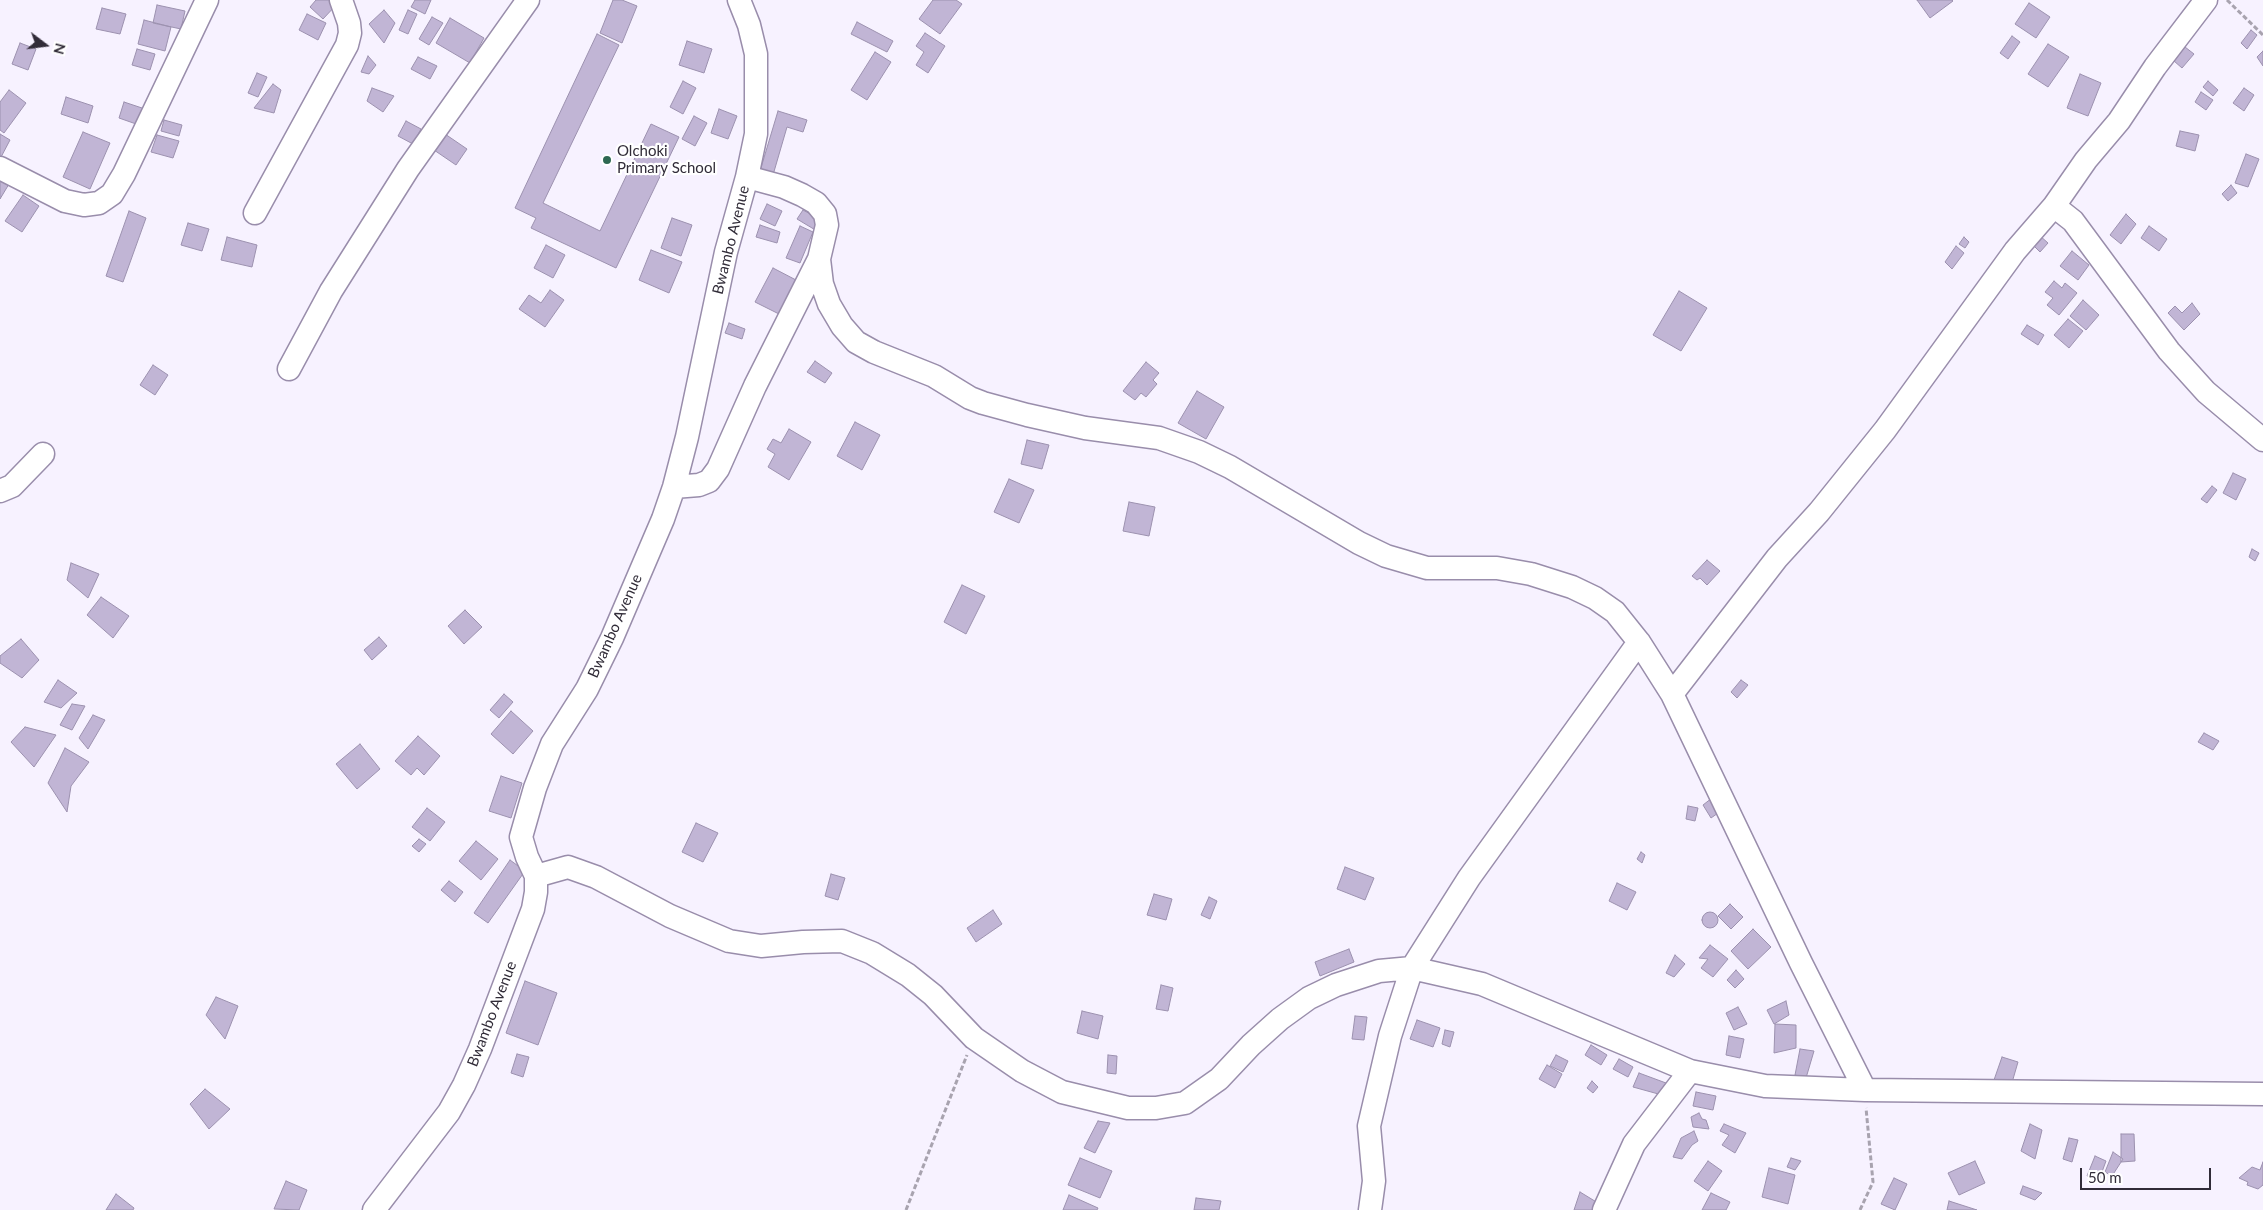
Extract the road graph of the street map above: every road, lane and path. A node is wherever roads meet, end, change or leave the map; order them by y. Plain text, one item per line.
1 (207, 0) edge
2 (341, 0) edge
3 (528, 0) edge
4 (739, 0) edge
5 (2206, 0) edge
6 (2227, 0) edge
7 (2263, 35) edge
8 (0, 168) edge
9 (747, 177) junction
10 (2054, 206) junction
11 (256, 213) dead end
12 (819, 259) junction
13 (289, 369) dead end
14 (2263, 440) edge
15 (43, 454) dead end
16 (674, 487) junction
17 (0, 491) edge
18 (1638, 642) junction
19 (1672, 694) junction
20 (536, 876) junction
21 (1412, 968) junction
22 (974, 1038) junction
23 (1690, 1071) junction
24 (1865, 1090) junction
25 (2263, 1094) edge
26 (374, 1210) edge
27 (906, 1210) edge
28 (1370, 1210) edge
29 (1604, 1210) edge
30 (1860, 1210) edge

1 - 8 street
2 - 11 street
3 - 13 street
4 - 9 street, Bwambo Avenue
5 - 10 street
6 - 7 path
9 - 12 street
9 - 16 street, Bwambo Avenue
10 - 14 street
10 - 19 street
12 - 16 street
12 - 18 street
15 - 17 street
16 - 20 street, Bwambo Avenue
18 - 19 street
18 - 21 street
19 - 24 street
20 - 22 street
20 - 26 street, Bwambo Avenue
21 - 22 street
21 - 23 street
21 - 28 street
22 - 27 path
23 - 24 street
23 - 29 street
24 - 25 street
24 - 30 path

